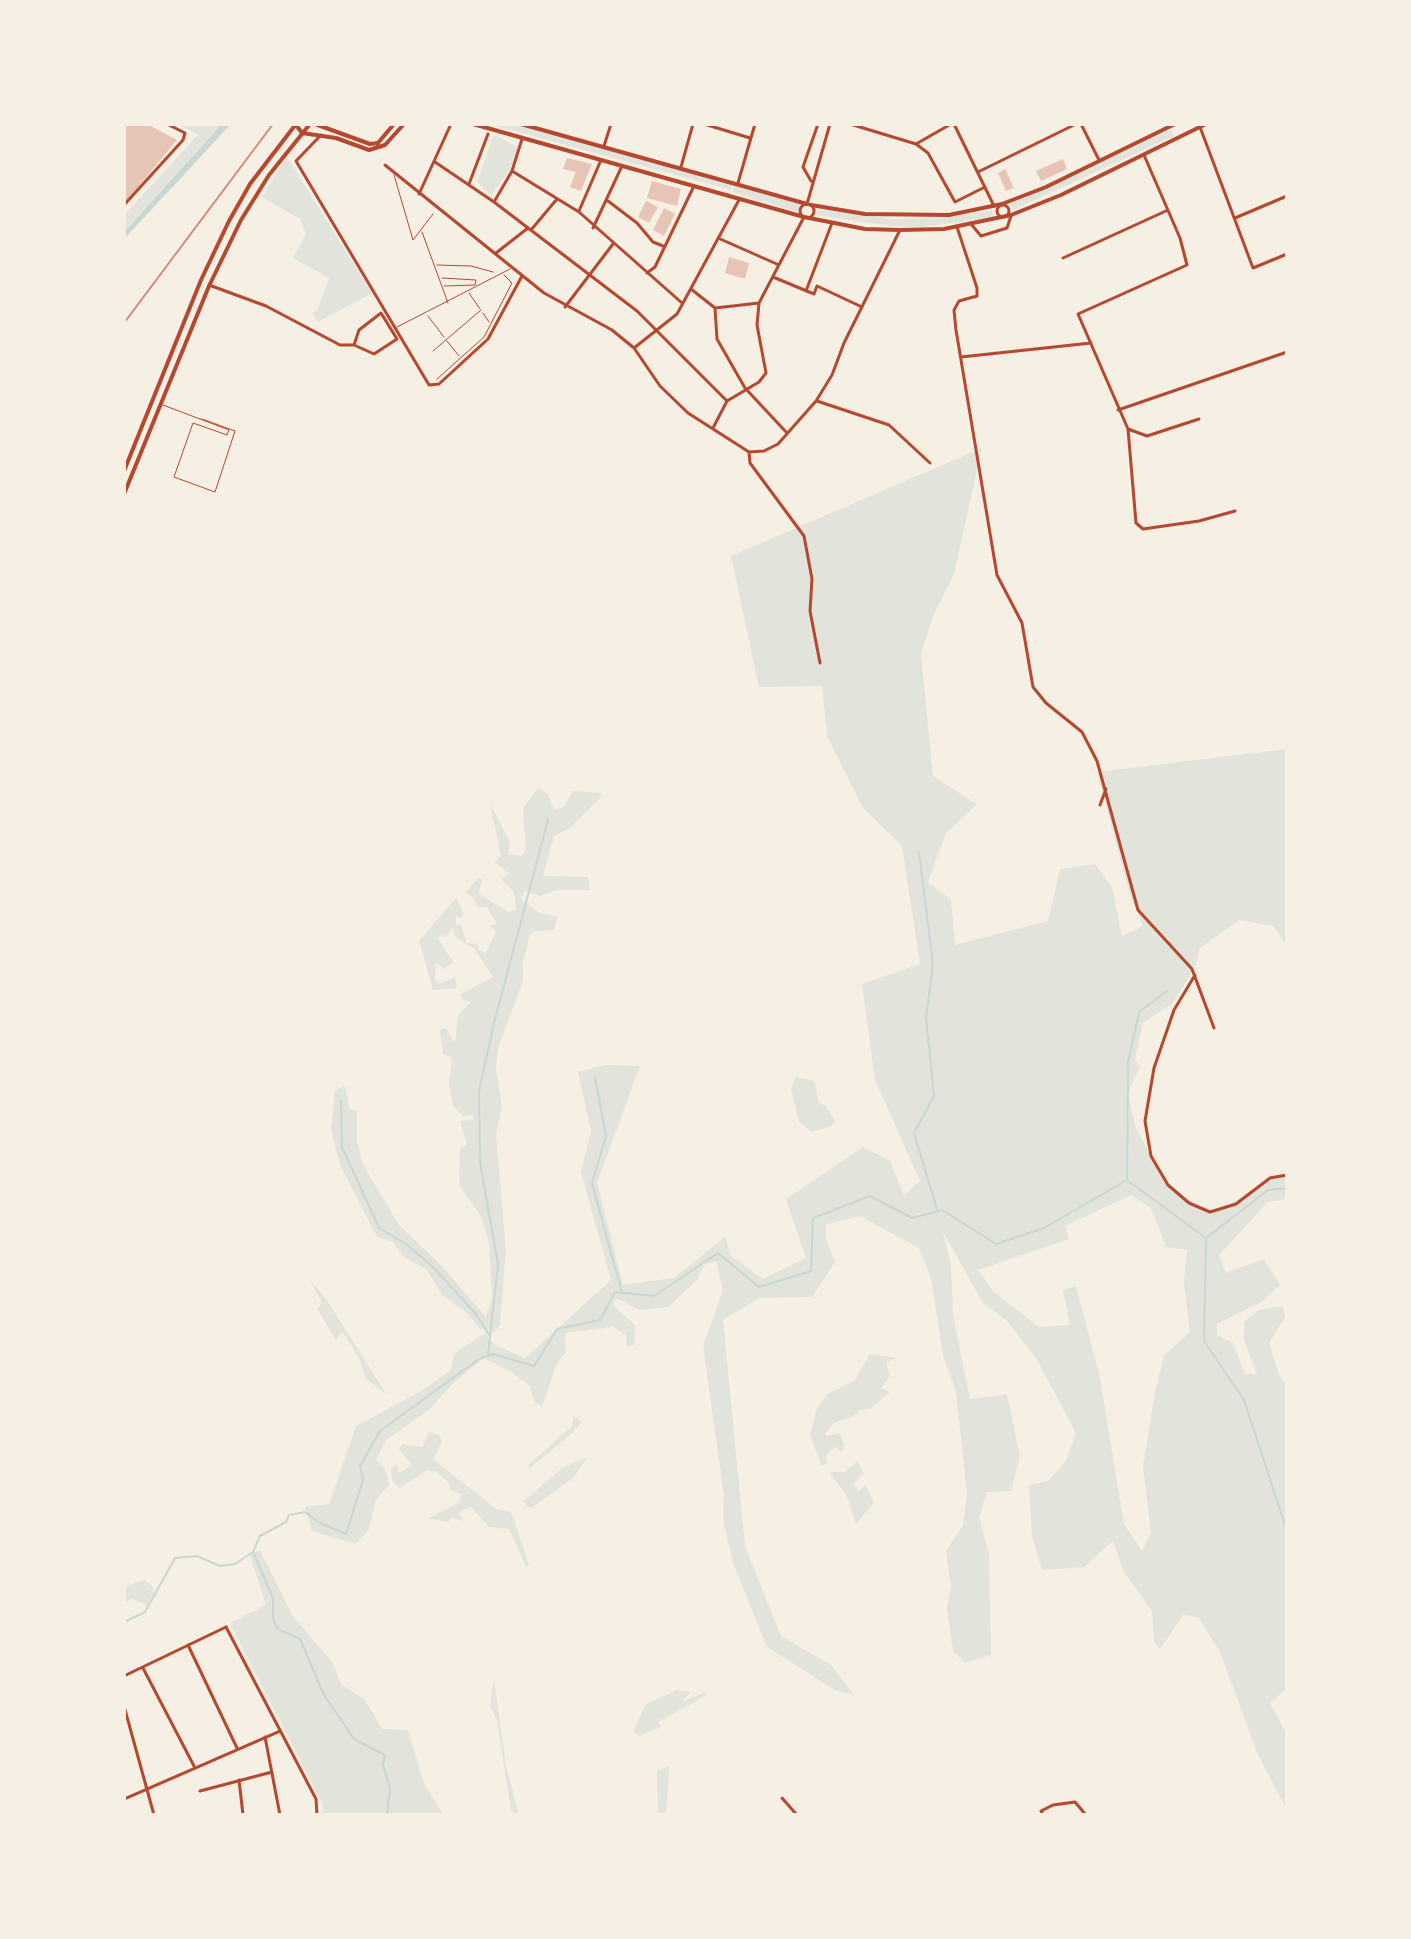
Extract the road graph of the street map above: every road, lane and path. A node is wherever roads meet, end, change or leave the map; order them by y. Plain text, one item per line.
1 (167, 124) edge
2 (296, 124) edge
3 (313, 124) edge
4 (394, 124) edge
5 (404, 124) edge
6 (451, 124) edge
7 (473, 124) edge
8 (521, 124) edge
9 (611, 124) edge
10 (693, 124) edge
11 (704, 124) edge
12 (732, 124) edge
13 (755, 124) edge
14 (818, 124) edge
15 (830, 124) edge
16 (850, 124) edge
17 (952, 124) edge
18 (1079, 124) edge
19 (1175, 124) edge
20 (1192, 124) edge
21 (1203, 125) edge
22 (730, 132) junction
23 (305, 133) junction
24 (488, 134) dead end
25 (321, 135) junction
26 (751, 138) junction
27 (522, 139) junction
28 (916, 144) junction
29 (604, 146) junction
30 (1144, 155) junction
31 (601, 160) junction
32 (1099, 161) junction
33 (435, 162) junction
34 (385, 165) dead end
35 (622, 165) junction
36 (681, 167) junction
37 (512, 171) junction
38 (394, 172) junction
39 (978, 172) junction
40 (811, 181) junction
41 (738, 183) junction
42 (469, 184) junction
43 (694, 186) junction
44 (985, 187) junction
45 (419, 194) junction
46 (1287, 196) edge
47 (557, 199) junction
48 (740, 199) junction
49 (608, 201) junction
50 (494, 202) junction
51 (809, 204) junction
52 (1002, 204) junction
53 (124, 205) edge
54 (994, 206) junction
55 (1168, 210) junction
56 (579, 212) junction
57 (433, 214) dead end
58 (1011, 215) junction
59 (804, 217) junction
60 (1004, 217) junction
61 (1235, 218) junction
62 (832, 223) junction
63 (971, 224) junction
64 (957, 227) junction
65 (593, 228) junction
66 (530, 229) junction
67 (421, 230) junction
68 (900, 230) junction
69 (718, 238) junction
70 (613, 244) junction
71 (664, 247) junction
72 (495, 254) junction
73 (1287, 254) edge
74 (1063, 258) dead end
75 (434, 265) junction
76 (779, 265) junction
77 (512, 267) junction
78 (493, 272) dead end
79 (647, 273) junction
80 (504, 275) junction
81 (587, 275) junction
82 (522, 276) junction
83 (773, 277) junction
84 (439, 278) junction
85 (209, 285) junction
86 (442, 286) junction
87 (691, 288) junction
88 (806, 291) junction
89 (468, 292) junction
90 (448, 303) junction
91 (682, 303) junction
92 (759, 303) junction
93 (565, 307) junction
94 (862, 307) junction
95 (715, 308) junction
96 (481, 310) junction
97 (426, 313) junction
98 (491, 324) junction
99 (395, 327) junction
100 (658, 331) junction
101 (446, 339) junction
102 (1091, 343) junction
103 (354, 345) junction
104 (634, 348) junction
105 (433, 351) dead end
106 (1287, 352) edge
107 (961, 357) junction
108 (461, 358) junction
109 (437, 379) dead end
110 (745, 388) junction
111 (152, 401) junction
112 (727, 401) junction
113 (816, 401) junction
114 (160, 404) junction
115 (1118, 410) junction
116 (202, 419) junction
117 (1199, 419) dead end
118 (713, 428) junction
119 (1128, 429) junction
120 (787, 433) junction
121 (749, 452) junction
122 (930, 463) dead end
123 (124, 471) edge
124 (124, 494) edge
125 (1235, 511) dead end
126 (820, 663) dead end
127 (1106, 789) junction
128 (1100, 805) dead end
129 (1195, 975) junction
130 (1214, 1028) dead end
131 (1287, 1175) edge
132 (188, 1645) junction
133 (143, 1668) junction
134 (124, 1676) edge
135 (124, 1707) edge
136 (280, 1731) junction
137 (133, 1737) junction
138 (265, 1737) junction
139 (124, 1739) edge
140 (237, 1748) junction
141 (194, 1766) junction
142 (272, 1772) junction
143 (239, 1780) junction
144 (149, 1789) junction
145 (200, 1791) dead end
146 (782, 1798) dead end
147 (124, 1799) edge
148 (154, 1815) edge
149 (243, 1815) edge
150 (280, 1815) edge
151 (317, 1815) edge
152 (797, 1815) edge
153 (1043, 1815) edge
154 (1086, 1815) edge

1 - 53 street
2 - 23 main road
2 - 111 main road
3 - 4 main road
3 - 23 main road
5 - 25 main road
6 - 33 street
7 - 27 main road
8 - 29 main road
9 - 29 street
10 - 36 street
11 - 22 street
12 - 22 street
13 - 26 street
14 - 40 street
15 - 40 street
16 - 28 street
17 - 28 street
17 - 39 street
18 - 32 street
18 - 39 street
19 - 32 main road
20 - 21 street
21 - 30 main road
21 - 61 street
22 - 26 street
23 - 25 main road
23 - 85 main road
24 - 42 street
25 - 99 street
26 - 41 street
27 - 31 main road
27 - 37 street
28 - 44 street
29 - 36 main road
30 - 55 street
30 - 58 main road
31 - 35 main road
31 - 56 street
32 - 52 main road
33 - 42 street
33 - 45 street
34 - 38 street
35 - 43 main road
35 - 49 street
36 - 41 main road
37 - 47 street
37 - 50 street
38 - 45 street
38 - 67 lane
39 - 44 street
40 - 51 street
41 - 51 main road
42 - 50 street
43 - 48 main road
43 - 71 street
44 - 54 street
45 - 72 street
46 - 61 street
47 - 56 street
47 - 66 street
48 - 59 main road
48 - 69 street
49 - 65 street
49 - 71 street
50 - 66 street
51 - 54 main road
51 - 59 street
51 - 59 street
52 - 54 main road
52 - 60 street
52 - 60 street
55 - 74 street
55 - 102 street
56 - 65 street
57 - 67 lane
58 - 60 main road
58 - 63 street
59 - 62 main road
59 - 76 street
60 - 63 main road
61 - 73 street
62 - 68 main road
62 - 88 street
63 - 64 main road
64 - 68 main road
64 - 107 street
65 - 70 street
66 - 72 street
66 - 81 street
67 - 75 lane
68 - 94 street
69 - 76 street
69 - 87 street
70 - 79 street
70 - 81 street
71 - 79 street
72 - 77 street
75 - 78 lane
75 - 84 lane
76 - 83 street
77 - 80 lane
77 - 82 street
79 - 91 street
80 - 89 lane
80 - 98 lane
81 - 93 street
81 - 100 street
82 - 93 street
82 - 99 street
83 - 88 street
83 - 92 street
84 - 86 lane
84 - 86 lane
85 - 103 street
85 - 114 main road
86 - 90 lane
87 - 91 street
87 - 95 street
88 - 94 street
89 - 90 lane
89 - 96 lane
90 - 97 lane
91 - 100 street
92 - 95 street
92 - 110 street
93 - 104 street
94 - 113 street
95 - 110 street
96 - 98 lane
96 - 101 lane
97 - 99 lane
97 - 101 lane
98 - 108 lane
100 - 104 street
100 - 112 street
101 - 105 lane
101 - 108 lane
102 - 107 street
102 - 115 street
103 - 103 street
104 - 118 street
106 - 115 street
107 - 127 street
108 - 109 lane
110 - 112 street
110 - 120 street
111 - 114 main road
111 - 123 main road
112 - 118 street
113 - 120 street
113 - 122 street
114 - 116 lane
114 - 124 main road
115 - 119 street
116 - 116 lane
117 - 119 street
118 - 121 street
119 - 125 street
120 - 121 street
121 - 126 street
127 - 128 street
127 - 129 street
129 - 130 street
129 - 131 street
132 - 133 street
132 - 136 street
132 - 140 street
133 - 134 street
133 - 141 street
135 - 137 street
136 - 138 street
136 - 151 street
137 - 139 street
137 - 144 street
138 - 140 street
138 - 142 street
140 - 141 street
141 - 144 street
142 - 143 street
142 - 150 street
143 - 145 street
143 - 149 street
144 - 147 street
144 - 148 street
146 - 152 street
153 - 154 street

